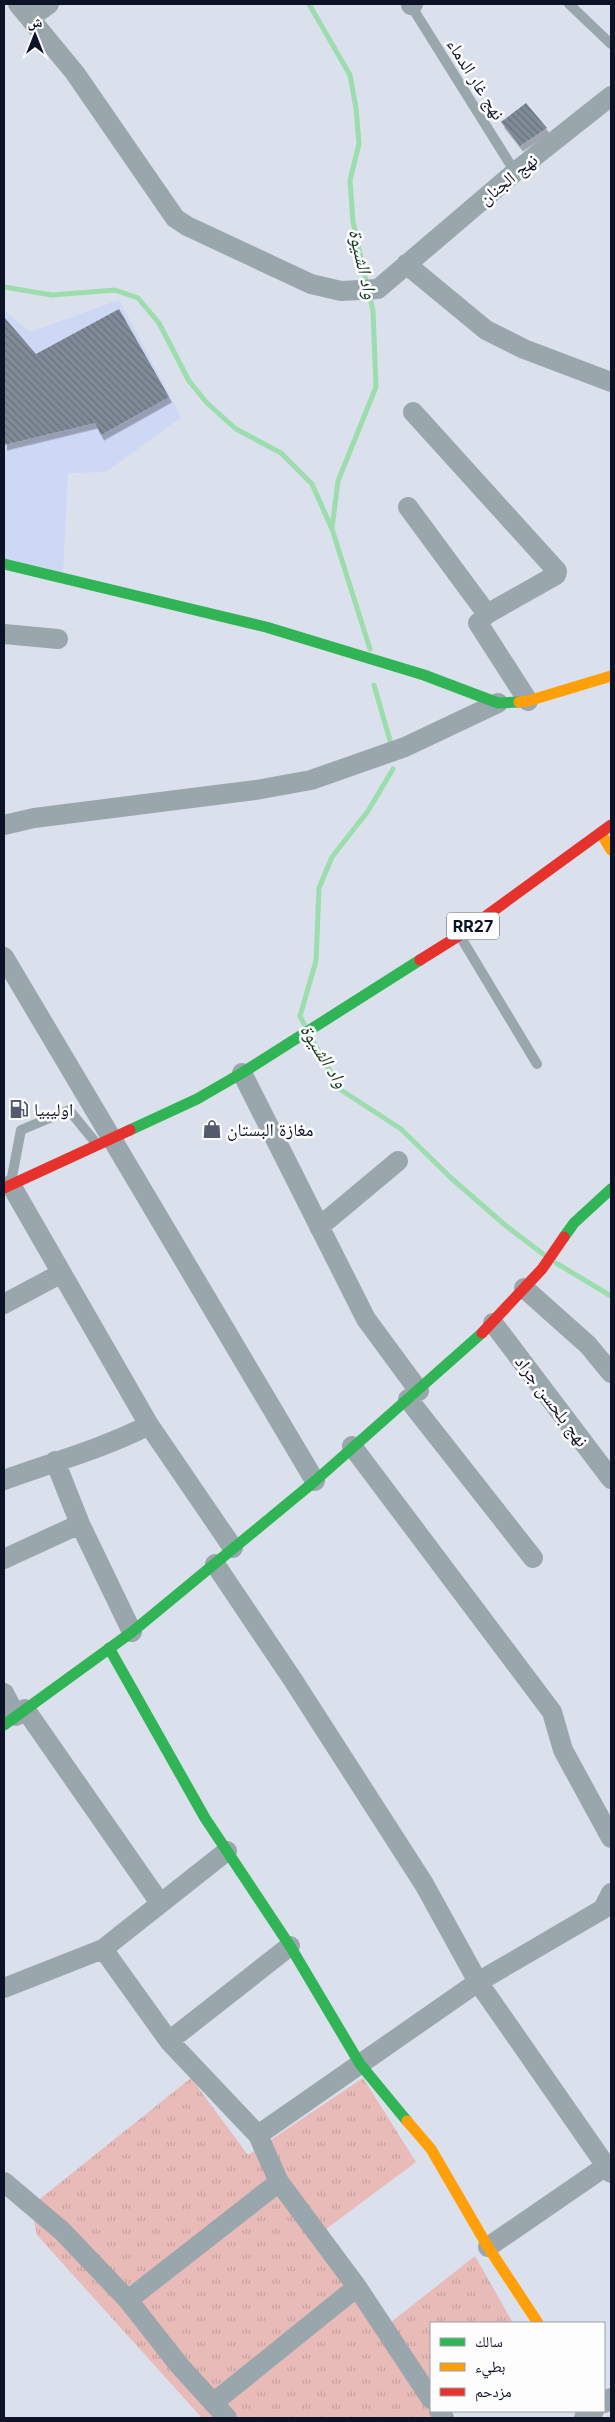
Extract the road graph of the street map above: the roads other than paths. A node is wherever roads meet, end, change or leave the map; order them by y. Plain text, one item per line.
1 (49, 4) edge
2 (412, 4) edge
3 (569, 4) edge
4 (24, 11) edge
5 (611, 44) edge
6 (611, 96) edge
7 (515, 172) junction
8 (406, 264) junction
9 (611, 382) edge
10 (413, 412) dead end
11 (408, 507) dead end
12 (4, 564) edge
13 (487, 614) junction
14 (4, 634) edge
15 (58, 638) dead end
16 (611, 676) edge
17 (528, 701) junction
18 (498, 703) junction
19 (4, 825) edge
20 (611, 825) edge
21 (601, 834) junction
22 (611, 850) edge
23 (460, 935) junction
24 (7, 970) edge
25 (537, 1064) dead end
26 (242, 1073) junction
27 (104, 1142) junction
28 (398, 1161) dead end
29 (7, 1187) edge
30 (611, 1189) edge
31 (319, 1227) junction
32 (60, 1274) junction
33 (524, 1288) junction
34 (4, 1304) edge
35 (493, 1323) junction
36 (611, 1373) edge
37 (414, 1395) junction
38 (149, 1425) junction
39 (352, 1446) junction
40 (55, 1460) junction
41 (611, 1479) edge
42 (4, 1480) edge
43 (315, 1481) junction
44 (80, 1524) junction
45 (233, 1548) junction
46 (533, 1558) dead end
47 (4, 1559) edge
48 (215, 1564) junction
49 (132, 1632) junction
50 (109, 1648) junction
51 (4, 1693) edge
52 (15, 1717) edge
53 (611, 1838) edge
54 (228, 1851) junction
55 (611, 1893) edge
56 (160, 1902) junction
57 (290, 1946) junction
58 (104, 1949) junction
59 (478, 1982) junction
60 (4, 1988) edge
61 (169, 2041) junction
62 (360, 2064) junction
63 (258, 2135) junction
64 (609, 2169) edge
65 (4, 2182) edge
66 (279, 2182) junction
67 (488, 2248) junction
68 (357, 2287) junction
69 (128, 2300) junction
70 (537, 2322) edge
71 (430, 2397) edge
72 (213, 2402) junction
73 (228, 2418) edge

1 - 4 street
2 - 7 lane, نهج غار الدماء
3 - 5 lane
4 - 8 street, نهج الجنان
6 - 7 street, نهج الجنان
7 - 8 street, نهج الجنان
8 - 9 street
10 - 13 street
11 - 13 street
12 - 18 street
13 - 17 street
14 - 15 street
16 - 17 street
17 - 18 street
18 - 19 street
20 - 21 street, RR27
21 - 22 street
21 - 23 street, RR27
23 - 25 lane
23 - 26 street, RR27
24 - 27 street
26 - 27 street, RR27
26 - 31 street
27 - 29 street, RR27
27 - 29 lane
27 - 43 street
28 - 31 street
29 - 32 street
30 - 33 street
31 - 37 street
32 - 34 street
32 - 38 street
33 - 35 street
33 - 36 street
35 - 37 street
35 - 41 street, نهج بلحسن جراد
37 - 39 street
37 - 46 street
38 - 40 street
38 - 45 street
39 - 43 street
39 - 53 street
40 - 42 street
40 - 44 street
43 - 45 street
44 - 47 street
44 - 49 street
45 - 48 street
48 - 49 street
48 - 59 street
49 - 50 street
50 - 52 street
50 - 54 street
51 - 52 street
52 - 56 street
54 - 56 street
54 - 57 street
55 - 59 street
56 - 58 street
57 - 61 street
57 - 62 street
58 - 60 street
58 - 61 street
59 - 62 street
59 - 64 street
61 - 63 street
62 - 63 street
62 - 67 street
63 - 66 street
64 - 67 street
65 - 69 street
66 - 68 street
66 - 69 street
67 - 70 street
68 - 71 street
68 - 72 street
69 - 72 street
72 - 73 street

